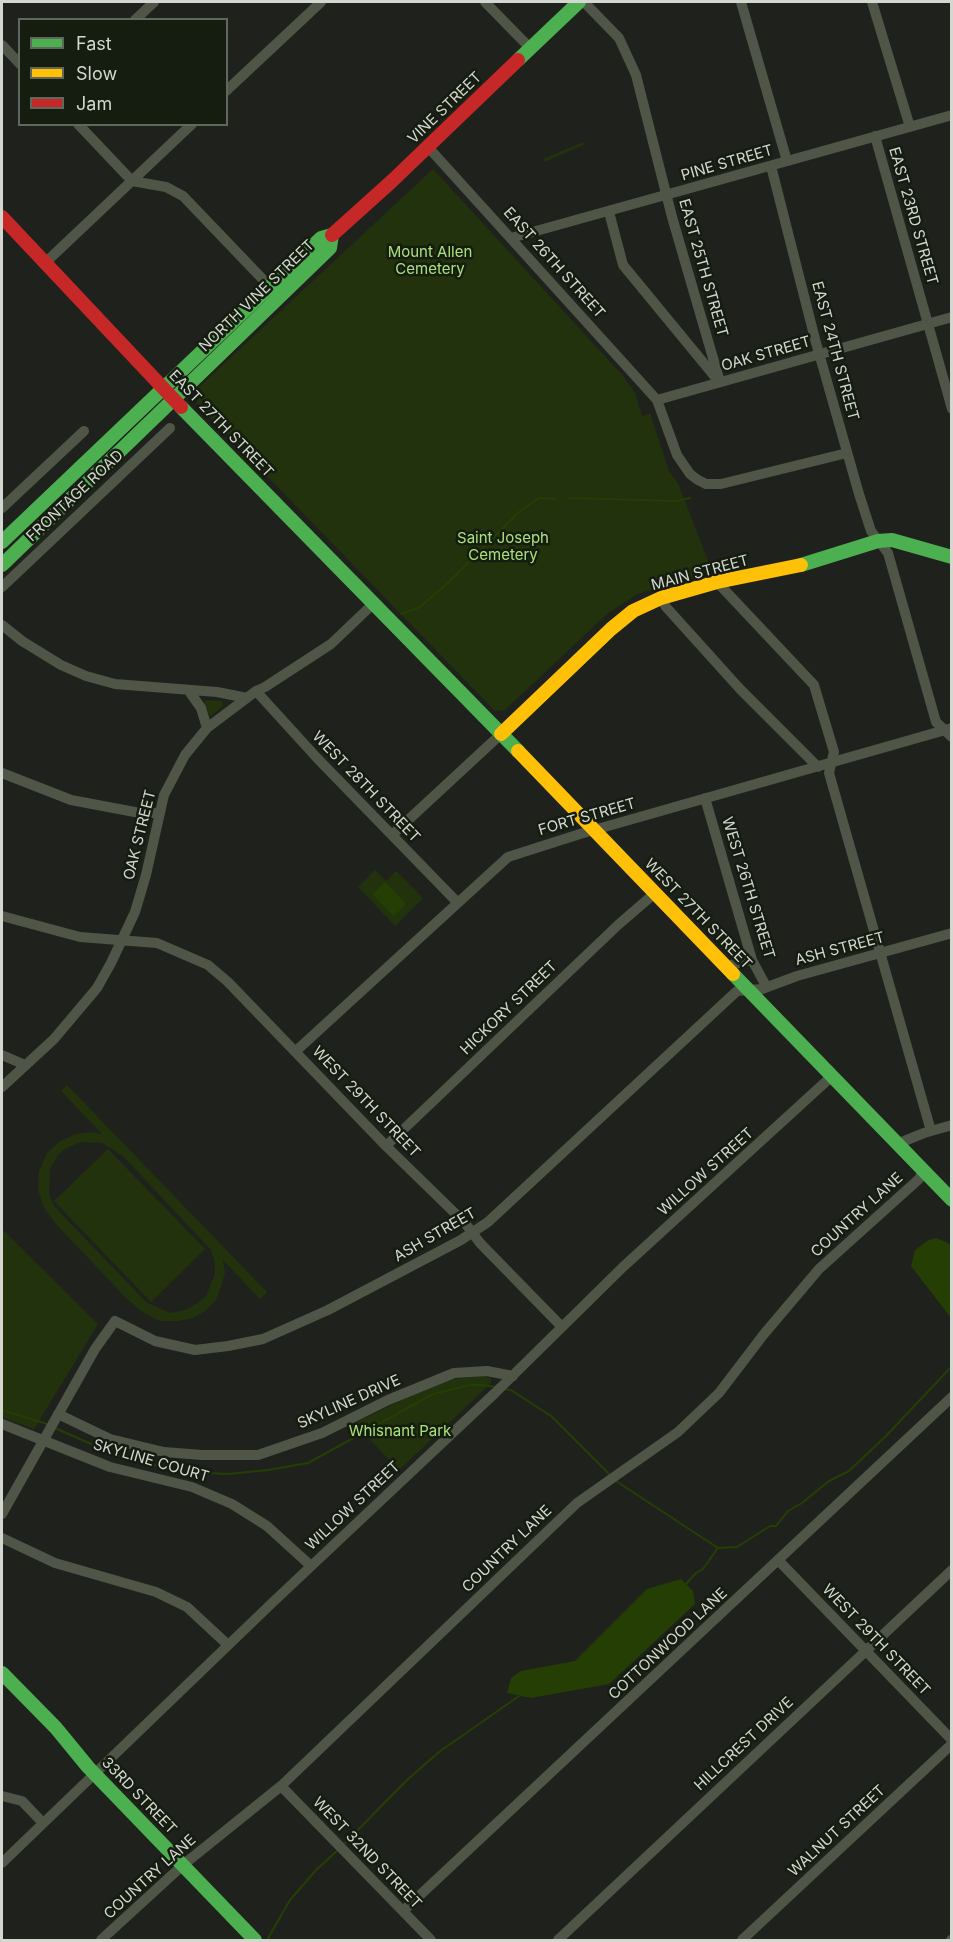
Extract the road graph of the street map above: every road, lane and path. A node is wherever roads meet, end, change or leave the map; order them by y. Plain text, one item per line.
1 (153, 2) edge
2 (321, 2) edge
3 (485, 2) edge
4 (579, 2) edge
5 (584, 2) edge
6 (741, 2) edge
7 (872, 2) edge
8 (137, 18) edge
9 (2, 45) edge
10 (531, 49) junction
11 (18, 62) edge
12 (228, 89) edge
13 (951, 115) edge
14 (80, 126) edge
15 (190, 126) edge
16 (910, 127) junction
17 (875, 136) junction
18 (428, 147) junction
19 (787, 161) junction
20 (771, 166) junction
21 (132, 181) junction
22 (667, 195) junction
23 (609, 212) junction
24 (2, 217) edge
25 (332, 235) junction
26 (511, 238) junction
27 (45, 263) junction
28 (270, 286) junction
29 (280, 297) junction
30 (951, 317) edge
31 (928, 324) junction
32 (819, 355) junction
33 (720, 382) junction
34 (162, 388) junction
35 (173, 399) junction
36 (657, 400) junction
37 (951, 409) edge
38 (170, 428) dead end
39 (84, 431) dead end
40 (847, 453) junction
41 (2, 507) edge
42 (879, 541) junction
43 (2, 542) edge
44 (951, 557) edge
45 (2, 565) edge
46 (717, 582) junction
47 (2, 587) edge
48 (661, 598) junction
49 (374, 603) junction
50 (2, 625) edge
51 (420, 651) joint
52 (189, 691) junction
53 (251, 695) junction
54 (207, 728) junction
55 (950, 732) edge
56 (501, 734) junction
57 (831, 762) junction
58 (818, 766) junction
59 (2, 773) edge
60 (705, 798) junction
61 (158, 813) junction
62 (594, 831) junction
63 (392, 835) junction
64 (655, 893) junction
65 (457, 902) junction
66 (2, 916) edge
67 (951, 933) edge
68 (122, 940) junction
69 (882, 954) junction
70 (752, 960) junction
71 (726, 966) junction
72 (766, 986) junction
73 (749, 990) junction
74 (296, 1051) junction
75 (2, 1055) edge
76 (25, 1065) junction
77 (832, 1076) junction
78 (2, 1087) edge
79 (951, 1125) edge
80 (931, 1131) junction
81 (897, 1144) junction
82 (386, 1146) junction
83 (923, 1171) junction
84 (951, 1200) edge
85 (473, 1232) junction
86 (562, 1328) junction
87 (511, 1379) junction
88 (951, 1398) edge
89 (58, 1414) junction
90 (2, 1424) edge
91 (44, 1440) junction
92 (2, 1514) edge
93 (2, 1538) edge
94 (778, 1561) junction
95 (311, 1566) junction
96 (951, 1570) edge
97 (228, 1645) junction
98 (865, 1651) junction
99 (2, 1673) edge
100 (951, 1742) edge
101 (94, 1773) junction
102 (281, 1786) junction
103 (2, 1796) edge
104 (43, 1823) junction
105 (2, 1863) edge
106 (183, 1865) junction
107 (402, 1911) junction
108 (249, 1939) edge
109 (101, 1941) edge
110 (432, 1941) edge
111 (558, 1941) edge
112 (742, 1941) edge

1 - 8 street
2 - 12 street
3 - 10 street
4 - 10 main road, VINE STREET
5 - 22 street, EAST 25TH STREET
6 - 19 street
7 - 16 street, EAST 23RD STREET
9 - 11 street
10 - 18 main road, VINE STREET
13 - 16 street, PINE STREET
14 - 21 street
15 - 21 street
16 - 17 street, PINE STREET
17 - 19 street, PINE STREET
17 - 31 street, EAST 23RD STREET
18 - 25 main road, VINE STREET
18 - 26 street, EAST 26TH STREET
19 - 20 street, PINE STREET
20 - 22 street, PINE STREET
20 - 32 street, EAST 24TH STREET
21 - 27 street
21 - 28 street
22 - 23 street, PINE STREET
22 - 33 street, EAST 25TH STREET
23 - 26 street, PINE STREET
23 - 33 street
24 - 27 main road, EAST 27TH STREET
25 - 28 main road, NORTH VINE STREET
25 - 29 main road, NORTH VINE STREET
26 - 36 street, EAST 26TH STREET
27 - 34 main road, EAST 27TH STREET
28 - 29 street
28 - 34 main road, NORTH VINE STREET
29 - 35 main road, NORTH VINE STREET
30 - 31 street, OAK STREET
31 - 32 street, OAK STREET
31 - 37 street, EAST 23RD STREET
32 - 33 street, OAK STREET
32 - 40 street, EAST 24TH STREET
33 - 36 street, OAK STREET
34 - 35 main road, EAST 27TH STREET
34 - 43 main road, NORTH VINE STREET
35 - 45 main road, NORTH VINE STREET
35 - 49 main road, EAST 27TH STREET
36 - 40 street
38 - 47 street, FRONTAGE ROAD
39 - 41 street
40 - 42 street, EAST 24TH STREET
42 - 44 main road, MAIN STREET
42 - 46 main road, MAIN STREET
42 - 55 street, EAST 24TH STREET
46 - 48 main road, MAIN STREET
46 - 57 street
48 - 56 main road, MAIN STREET
48 - 58 street
49 - 51 main road, EAST 27TH STREET
49 - 53 street, OAK STREET
50 - 52 street
51 - 56 main road, WEST 27TH STREET
52 - 53 street
52 - 54 street
53 - 54 street, OAK STREET
53 - 63 street, WEST 28TH STREET
54 - 61 street, OAK STREET
55 - 57 street, FORT STREET
56 - 62 main road, WEST 27TH STREET
56 - 63 street
57 - 58 street, FORT STREET
57 - 69 street
58 - 60 street, FORT STREET
59 - 61 street
60 - 62 street, FORT STREET
60 - 70 street, WEST 26TH STREET
61 - 68 street, OAK STREET
62 - 64 main road, WEST 27TH STREET
62 - 65 street, FORT STREET
63 - 65 street, WEST 28TH STREET
64 - 71 main road, WEST 27TH STREET
64 - 82 street, HICKORY STREET
65 - 74 street, FORT STREET
66 - 68 street, WEST 29TH STREET
67 - 69 street, ASH STREET
68 - 74 street, WEST 29TH STREET
68 - 76 street, OAK STREET
69 - 72 street, ASH STREET
69 - 80 street
70 - 71 street
70 - 72 street, WEST 26TH STREET
71 - 73 main road, WEST 27TH STREET
72 - 73 street, ASH STREET
73 - 77 main road, WEST 27TH STREET
73 - 85 street, ASH STREET
74 - 82 street, WEST 29TH STREET
75 - 76 street
76 - 78 street, OAK STREET
77 - 81 main road, WEST 27TH STREET
77 - 86 street, WILLOW STREET
79 - 80 street
80 - 81 street
81 - 83 main road, WEST 27TH STREET
82 - 85 street, WEST 29TH STREET
83 - 84 main road, WEST 27TH STREET
83 - 102 street, COUNTRY LANE
85 - 86 street, WEST 29TH STREET
85 - 89 street, ASH STREET
86 - 87 street, WILLOW STREET
87 - 89 street, SKYLINE DRIVE
87 - 95 street, WILLOW STREET
88 - 94 street, COTTONWOOD LANE
89 - 91 street, ASH STREET
90 - 91 street, SKYLINE COURT
91 - 92 street, ASH STREET
91 - 95 street, SKYLINE COURT
93 - 97 street
94 - 98 street, WEST 29TH STREET
94 - 107 street, COTTONWOOD LANE
95 - 97 street, WILLOW STREET
96 - 98 street, HILLCREST DRIVE
97 - 101 street, WILLOW STREET
98 - 100 street, WEST 29TH STREET
98 - 111 street, HILLCREST DRIVE
99 - 101 main road, 33RD STREET
100 - 112 street, WALNUT STREET
101 - 104 street, WILLOW STREET
101 - 106 main road, 33RD STREET
102 - 106 street, COUNTRY LANE
102 - 107 street, WEST 32ND STREET
103 - 104 street
104 - 105 street, WILLOW STREET
106 - 108 main road, 33RD STREET
106 - 109 street, COUNTRY LANE
107 - 110 street, WEST 32ND STREET

